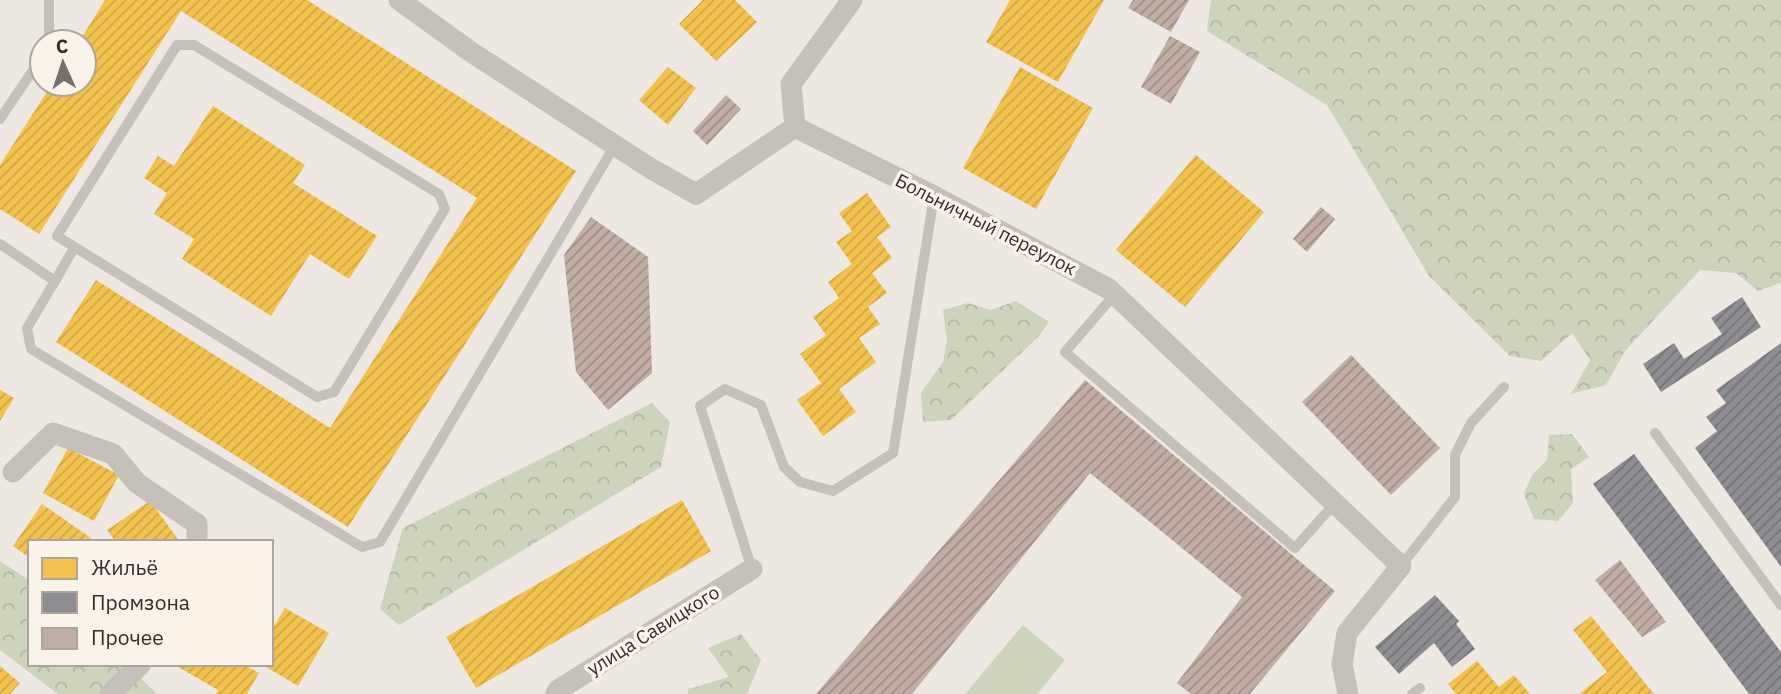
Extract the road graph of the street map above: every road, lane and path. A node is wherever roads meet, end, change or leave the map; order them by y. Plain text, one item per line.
1 (49, 0) edge
2 (398, 0) edge
3 (852, 0) edge
4 (49, 28) edge
5 (28, 78) edge
6 (0, 119) edge
7 (795, 127) junction
8 (615, 145) junction
9 (934, 196) junction
10 (0, 244) edge
11 (74, 248) junction
12 (55, 281) junction
13 (1115, 293) junction
14 (1504, 387) dead end
15 (1655, 433) dead end
16 (13, 472) dead end
17 (1335, 503) junction
18 (197, 540) edge
19 (1401, 566) junction
20 (752, 569) joint
21 (1781, 605) edge
22 (139, 666) edge
23 (110, 694) edge
24 (556, 694) edge
25 (1348, 694) edge

1 - 4 lane
2 - 8 street
3 - 7 street
5 - 6 lane
7 - 8 street
7 - 9 street, Больничный переулок
8 - 12 lane
9 - 13 street, Больничный переулок
9 - 20 lane
10 - 12 lane
11 - 11 lane
11 - 12 lane
13 - 17 street, Больничный переулок
13 - 17 lane
14 - 19 lane
15 - 21 lane
16 - 18 street
17 - 19 street, Больничный переулок
19 - 25 street
20 - 24 street, улица Савицкого
22 - 23 street

